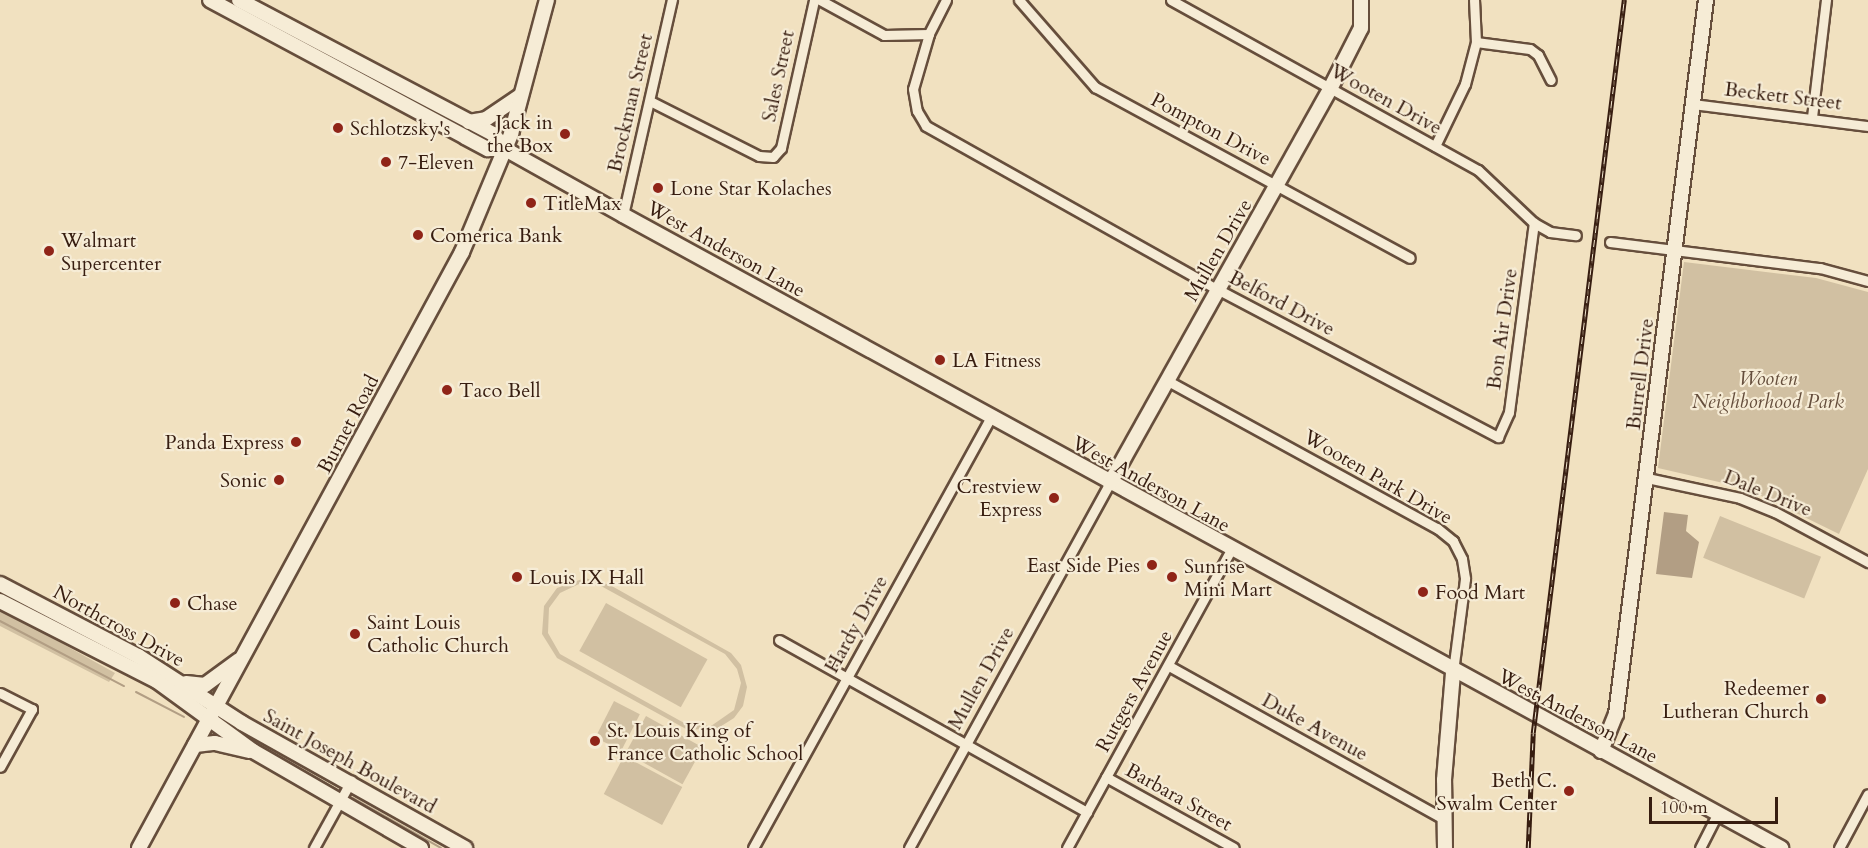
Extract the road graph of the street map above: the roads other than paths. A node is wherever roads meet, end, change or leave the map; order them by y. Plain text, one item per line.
1 (210, 0) edge
2 (238, 0) edge
3 (547, 0) edge
4 (672, 0) edge
5 (814, 0) edge
6 (820, 0) edge
7 (946, 0) edge
8 (1019, 0) edge
9 (1171, 0) edge
10 (1361, 0) edge
11 (1474, 0) edge
12 (1706, 0) edge
13 (1826, 0) edge
14 (929, 34) junction
15 (1476, 42) junction
16 (310, 46) junction
17 (1551, 80) dead end
18 (1330, 89) junction
19 (520, 96) junction
20 (650, 101) junction
21 (1693, 104) junction
22 (1812, 117) junction
23 (469, 122) junction
24 (1868, 126) edge
25 (1435, 146) junction
26 (505, 149) junction
27 (1278, 186) junction
28 (623, 215) junction
29 (1534, 223) junction
30 (1576, 235) dead end
31 (1610, 242) dead end
32 (1674, 251) junction
33 (1410, 258) dead end
34 (1868, 281) edge
35 (1217, 289) junction
36 (1168, 381) junction
37 (990, 417) junction
38 (1498, 437) joint
39 (1647, 478) junction
40 (1110, 483) junction
41 (1231, 550) junction
42 (1868, 562) edge
43 (0, 584) edge
44 (0, 600) edge
45 (59, 623) junction
46 (779, 640) dead end
47 (244, 657) junction
48 (1168, 666) junction
49 (1453, 672) junction
50 (848, 676) junction
51 (181, 682) junction
52 (0, 693) edge
53 (217, 705) junction
54 (209, 719) junction
55 (195, 745) junction
56 (967, 745) junction
57 (253, 751) junction
58 (1601, 751) junction
59 (0, 767) edge
60 (1106, 777) junction
61 (351, 781) junction
62 (1868, 794) edge
63 (339, 801) junction
64 (1087, 812) junction
65 (1718, 813) junction
66 (1444, 819) junction
67 (459, 847) edge
68 (139, 848) edge
69 (314, 848) edge
70 (422, 848) edge
71 (753, 848) edge
72 (909, 848) edge
73 (1067, 848) edge
74 (1234, 848) edge
75 (1445, 848) edge
76 (1700, 848) edge
77 (1781, 848) edge
78 (1839, 848) edge

1 - 16 main road, West Anderson Lane
2 - 16 main road, West Anderson Lane
3 - 19 main road, Burnet Road
4 - 20 street, Brockman Street
5 - 20 street, Sales Street
6 - 14 street
7 - 14 street
8 - 27 street, Pompton Drive
9 - 18 street, Wooten Drive
10 - 18 main road, Mullen Drive
11 - 15 street
12 - 21 main road, Burrell Drive
13 - 22 street
14 - 35 street, Belford Drive
15 - 17 street
15 - 25 street
16 - 23 main road, West Anderson Lane
16 - 26 main road, West Anderson Lane
18 - 25 street, Wooten Drive
18 - 27 main road, Mullen Drive
19 - 23 main road
19 - 26 main road, Burnet Road
20 - 28 street, Brockman Street
21 - 22 street, Beckett Street
21 - 32 main road, Burrell Drive
22 - 24 street, Beckett Street
23 - 26 main road, West Anderson Lane
25 - 29 street, Wooten Drive
26 - 28 main road, West Anderson Lane
26 - 47 main road, Burnet Road
27 - 33 street, Pompton Drive
27 - 35 main road, Mullen Drive
28 - 37 main road, West Anderson Lane
29 - 30 street, Wooten Drive
29 - 38 street, Bon Air Drive
31 - 32 street
32 - 34 street
32 - 39 main road, Burrell Drive
35 - 36 main road, Mullen Drive
35 - 38 street, Belford Drive
36 - 40 main road, Mullen Drive
36 - 49 street, Wooten Park Drive
37 - 40 main road, West Anderson Lane
37 - 50 street, Hardy Drive
39 - 42 street, Dale Drive
39 - 58 main road, Burrell Drive
40 - 41 main road, West Anderson Lane
40 - 56 street, Mullen Drive
41 - 48 street, Rutgers Avenue
41 - 49 main road, West Anderson Lane
43 - 45 main road, Northcross Drive
44 - 45 main road, Northcross Drive
45 - 51 main road, Northcross Drive
45 - 54 main road, Northcross Drive
46 - 50 street
47 - 51 main road
47 - 53 main road, Burnet Road
48 - 60 street, Rutgers Avenue
48 - 66 street, Duke Avenue
49 - 58 main road, West Anderson Lane
49 - 66 main road
50 - 56 street
50 - 71 street, Hardy Drive
51 - 53 main road, Northcross Drive
52 - 59 street
53 - 54 main road, Burnet Road
53 - 61 main road, Saint Joseph Boulevard
54 - 55 main road, Burnet Road
54 - 57 main road, Saint Joseph Boulevard
55 - 57 main road
55 - 68 main road, Burnet Road
56 - 64 street
56 - 72 street, Mullen Drive
57 - 63 main road, Saint Joseph Boulevard
58 - 65 main road, West Anderson Lane
60 - 64 street, Rutgers Avenue
60 - 74 street, Barbara Street
61 - 63 street
61 - 67 main road, Saint Joseph Boulevard
62 - 78 street
63 - 69 street
63 - 70 main road, Saint Joseph Boulevard
64 - 73 street, Rutgers Avenue
65 - 76 street
65 - 77 main road, West Anderson Lane
66 - 75 main road

